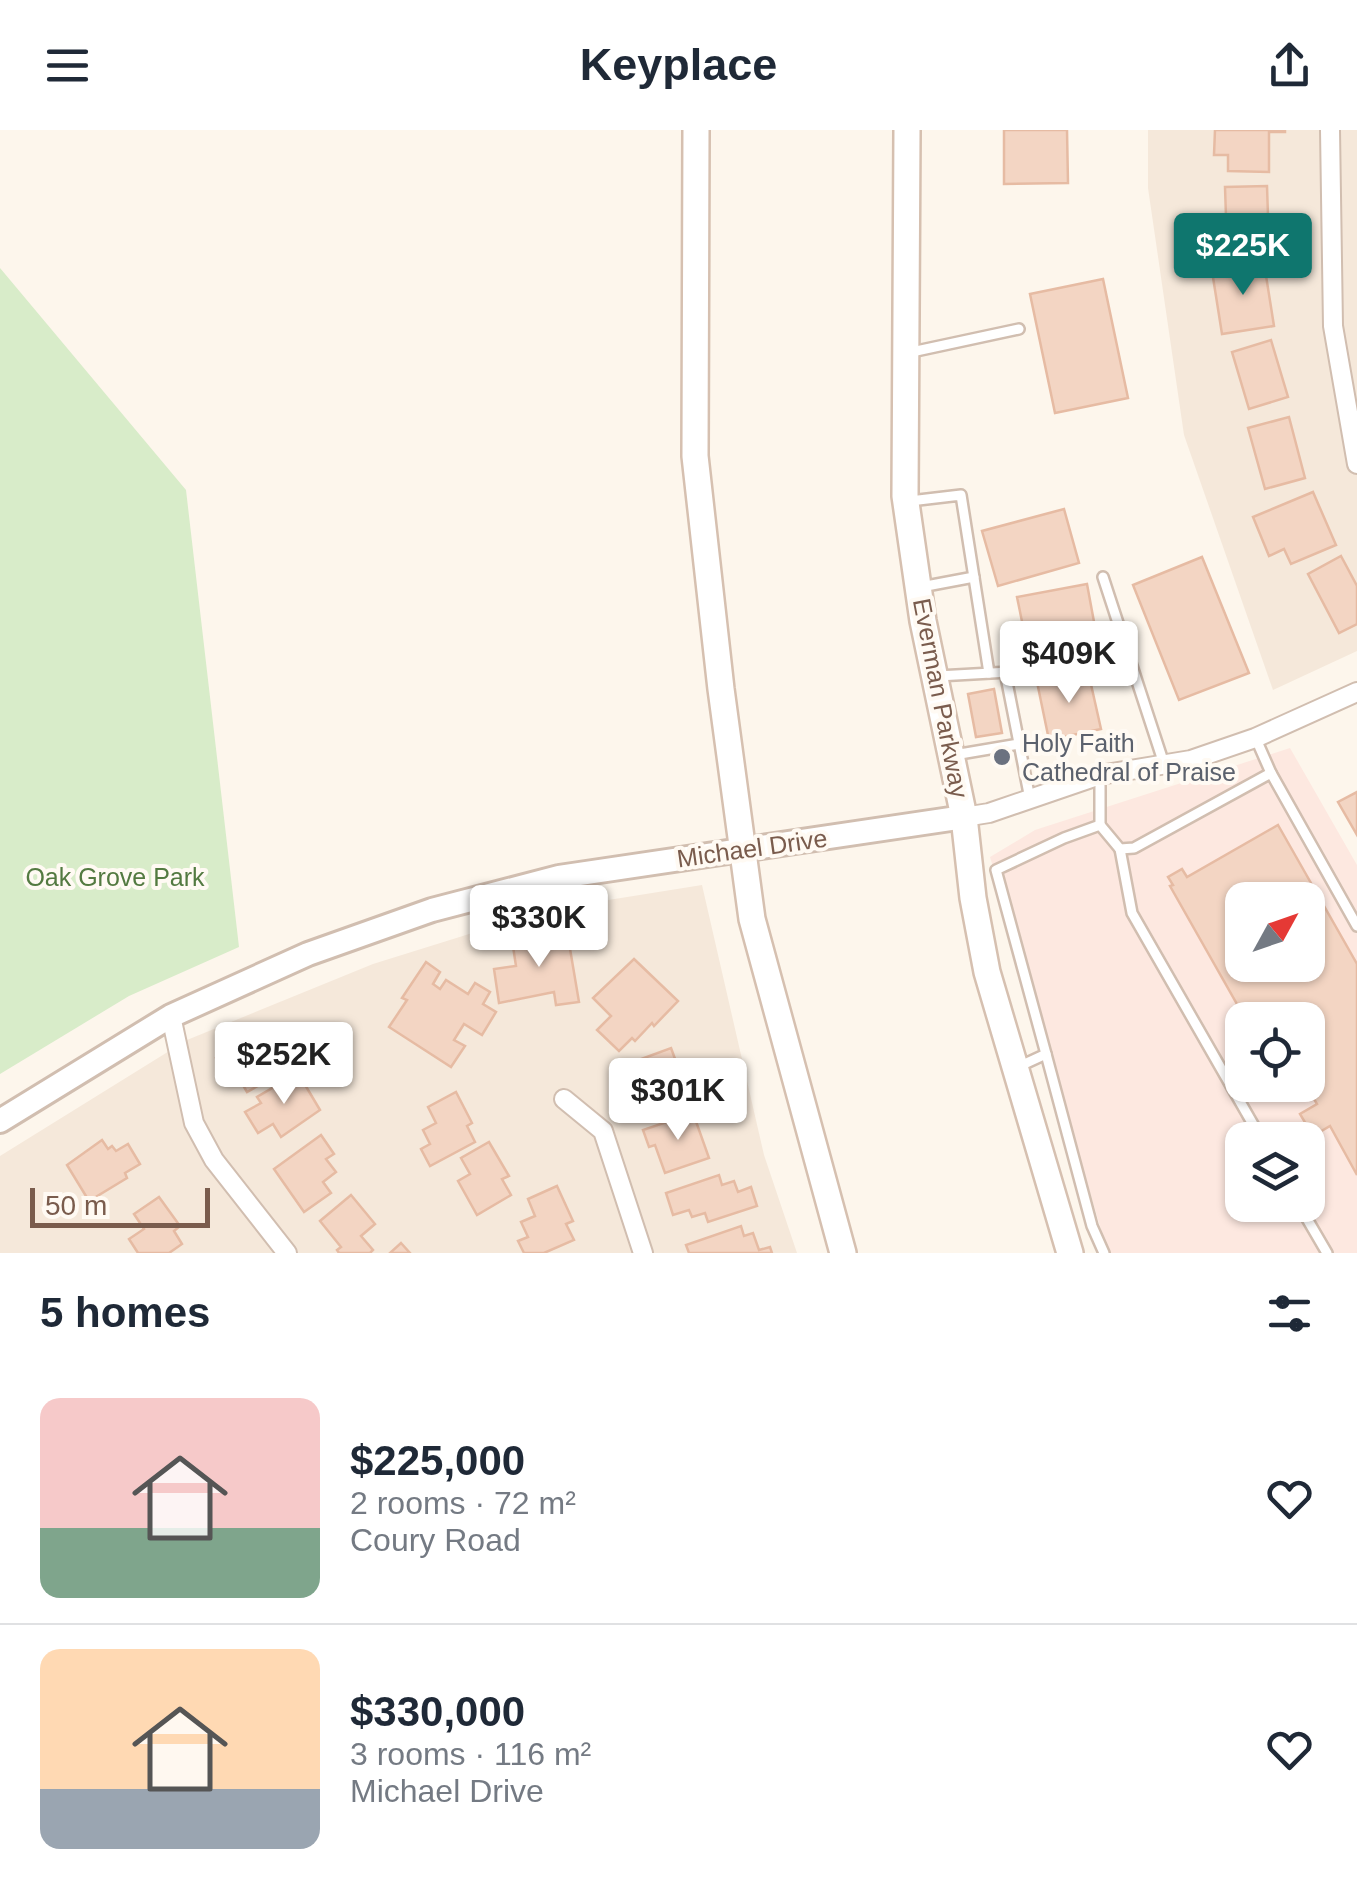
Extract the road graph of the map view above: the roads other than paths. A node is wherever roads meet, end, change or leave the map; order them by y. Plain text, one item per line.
1 (696, 130) edge
2 (907, 130) edge
3 (1330, 130) edge
4 (1019, 329) dead end
5 (904, 353) junction
6 (1357, 464) edge
7 (906, 501) junction
8 (1103, 576) dead end
9 (974, 577) junction
10 (918, 587) junction
11 (1126, 649) junction
12 (1005, 672) junction
13 (988, 673) junction
14 (935, 676) junction
15 (1357, 692) edge
16 (1255, 738) junction
17 (1019, 744) junction
18 (952, 755) junction
19 (1164, 764) junction
20 (1270, 773) junction
21 (1100, 774) junction
22 (1030, 799) junction
23 (964, 817) junction
24 (1100, 825) junction
25 (743, 848) junction
26 (1120, 848) junction
27 (1357, 926) edge
28 (172, 1016) junction
29 (1046, 1054) junction
30 (1018, 1067) junction
31 (564, 1098) dead end
32 (0, 1121) edge
33 (1252, 1122) edge
34 (1309, 1222) edge
35 (287, 1253) edge
36 (642, 1253) edge
37 (843, 1253) edge
38 (1070, 1253) edge
39 (1104, 1253) edge
40 (1326, 1253) edge

1 - 25 main road
2 - 5 main road, Everman Parkway
3 - 6 street
4 - 5 lane
5 - 7 main road, Everman Parkway
7 - 9 lane
7 - 10 main road, Everman Parkway
8 - 11 lane
9 - 10 lane
9 - 13 lane
10 - 14 main road, Everman Parkway
11 - 12 lane
11 - 19 lane
12 - 13 lane
12 - 17 lane
13 - 14 lane
14 - 18 main road, Everman Parkway
15 - 16 street, Michael Drive
16 - 19 street, Michael Drive
16 - 20 lane
17 - 18 lane
17 - 22 lane
18 - 23 main road, Everman Parkway
19 - 21 street, Michael Drive
20 - 26 lane
20 - 27 lane
21 - 22 street, Michael Drive
21 - 24 lane
22 - 23 street, Michael Drive
23 - 25 street, Michael Drive
23 - 30 main road, Everman Parkway
24 - 26 lane
24 - 29 lane
25 - 28 street, Michael Drive
25 - 37 main road
26 - 33 lane
28 - 32 street, Michael Drive
28 - 35 street
29 - 30 lane
29 - 39 lane
30 - 38 main road, Everman Parkway
31 - 36 street
34 - 40 lane

